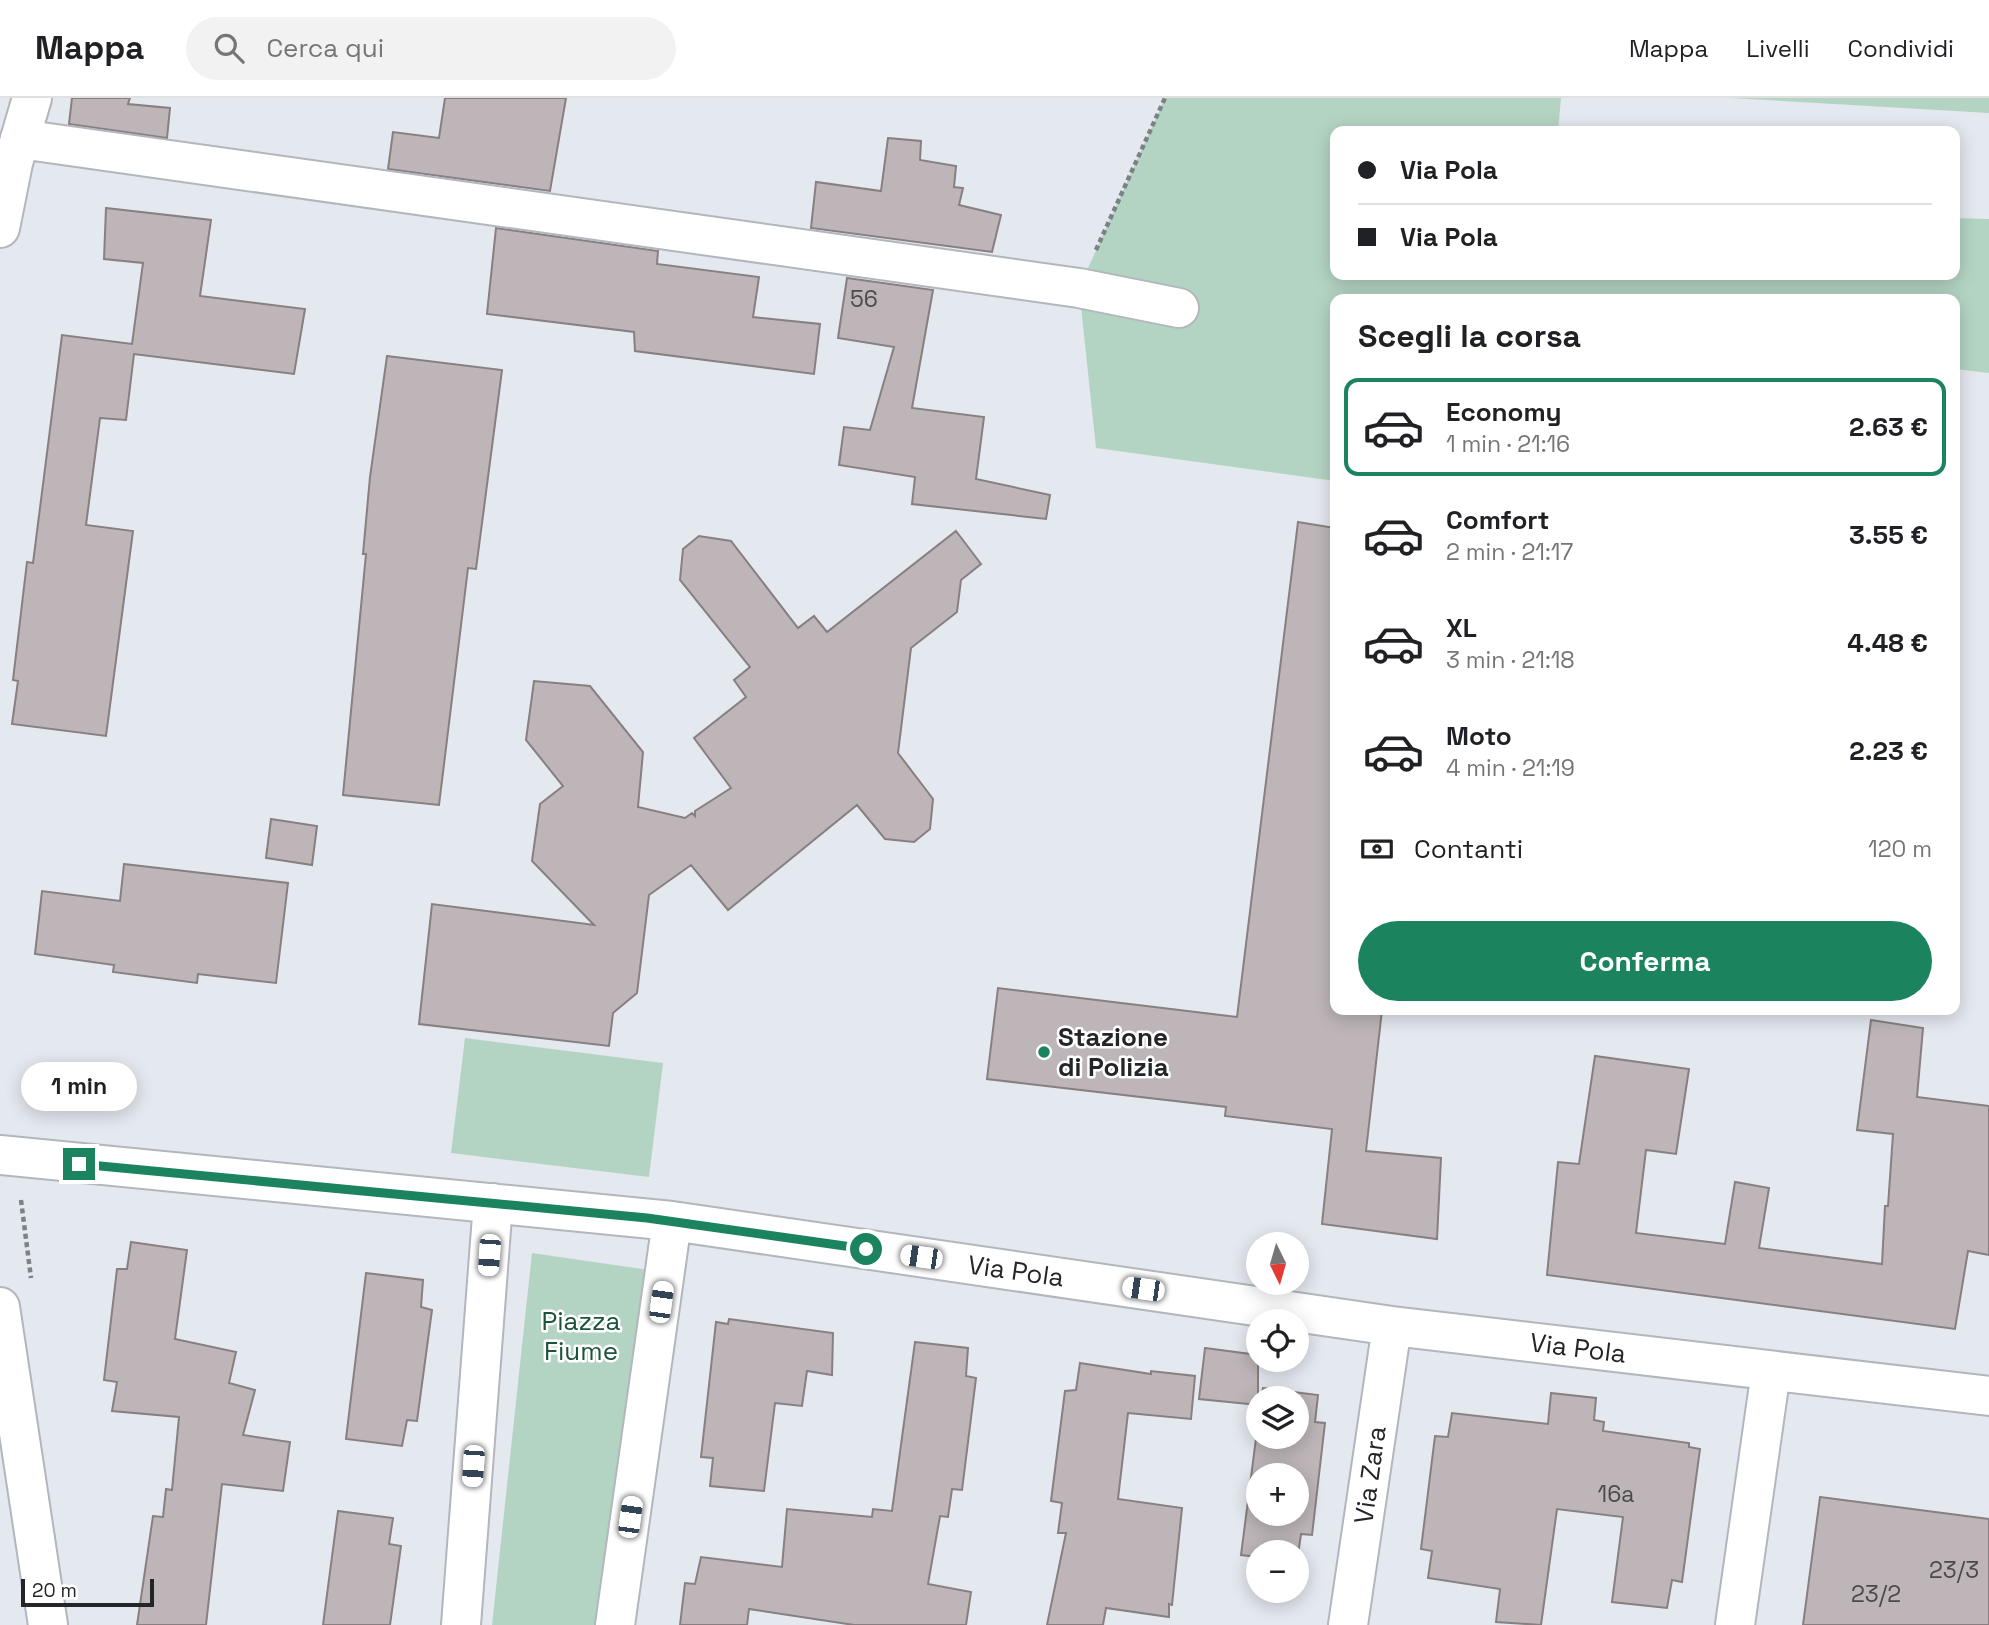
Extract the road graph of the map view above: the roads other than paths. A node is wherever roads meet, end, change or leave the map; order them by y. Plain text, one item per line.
1 (32, 98) edge
2 (20, 139) junction
3 (0, 228) edge
4 (1179, 308) dead end
5 (0, 1155) edge
6 (493, 1203) junction
7 (672, 1221) junction
8 (0, 1307) edge
9 (1392, 1325) junction
10 (1771, 1371) junction
11 (1989, 1396) edge
12 (48, 1625) edge
13 (461, 1625) edge
14 (615, 1625) edge
15 (1348, 1625) edge
16 (1735, 1625) edge

1 - 2 street
2 - 3 street
2 - 4 street
5 - 6 street, Via Pola
6 - 7 street, Via Pola
6 - 13 street
7 - 9 street, Via Pola
7 - 14 street
8 - 12 street
9 - 10 street, Via Pola
9 - 15 street, Via Zara
10 - 11 street, Via Pola
10 - 16 street

